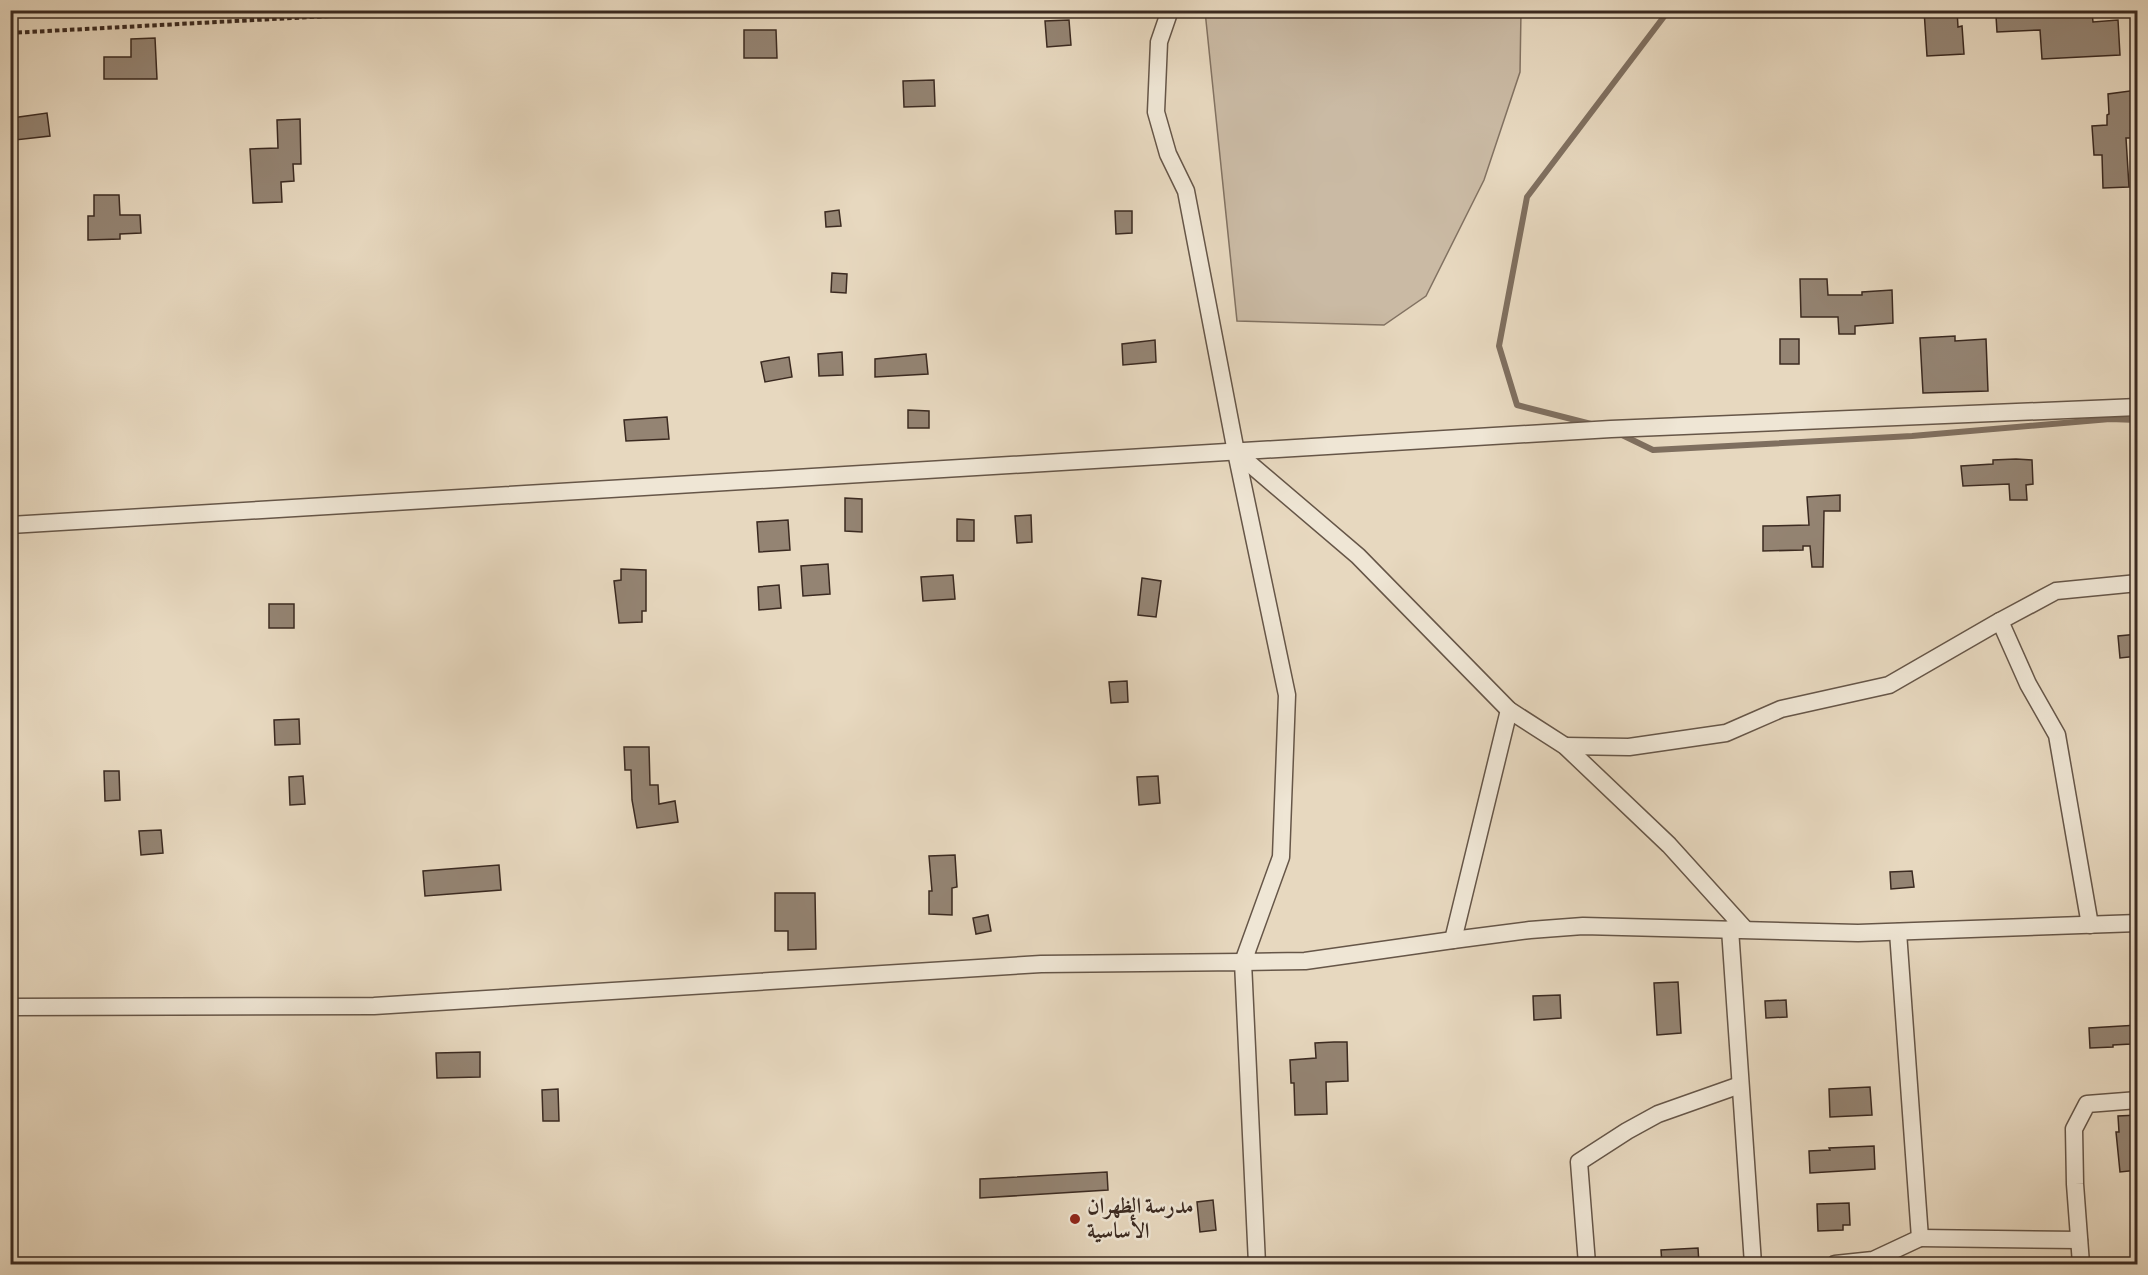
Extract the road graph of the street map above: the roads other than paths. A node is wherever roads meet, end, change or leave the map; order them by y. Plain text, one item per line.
1 (1170, 10) edge
2 (2138, 407) edge
3 (1236, 452) junction
4 (10, 525) edge
5 (2138, 583) edge
6 (2000, 621) junction
7 (1509, 710) junction
8 (1565, 746) junction
9 (2138, 923) edge
10 (2090, 925) junction
11 (1738, 929) junction
12 (1898, 932) junction
13 (1453, 940) junction
14 (1243, 962) junction
15 (10, 1007) edge
16 (1740, 1085) junction
17 (2138, 1100) edge
18 (1920, 1238) junction
19 (2079, 1240) junction
20 (1257, 1264) edge
21 (1587, 1264) edge
22 (1753, 1264) edge
23 (1835, 1264) edge
24 (2081, 1264) edge

1 - 3 street
2 - 3 street
3 - 4 street
3 - 7 street
3 - 14 street
5 - 6 street
6 - 8 street
6 - 10 street
7 - 8 street
7 - 13 street
8 - 11 street
9 - 10 street
10 - 12 street
11 - 12 street
11 - 13 street
11 - 16 street
12 - 18 street
13 - 14 street
14 - 15 street
14 - 20 street
16 - 21 street
16 - 22 street
17 - 19 street
18 - 19 street
18 - 23 street
19 - 24 street

